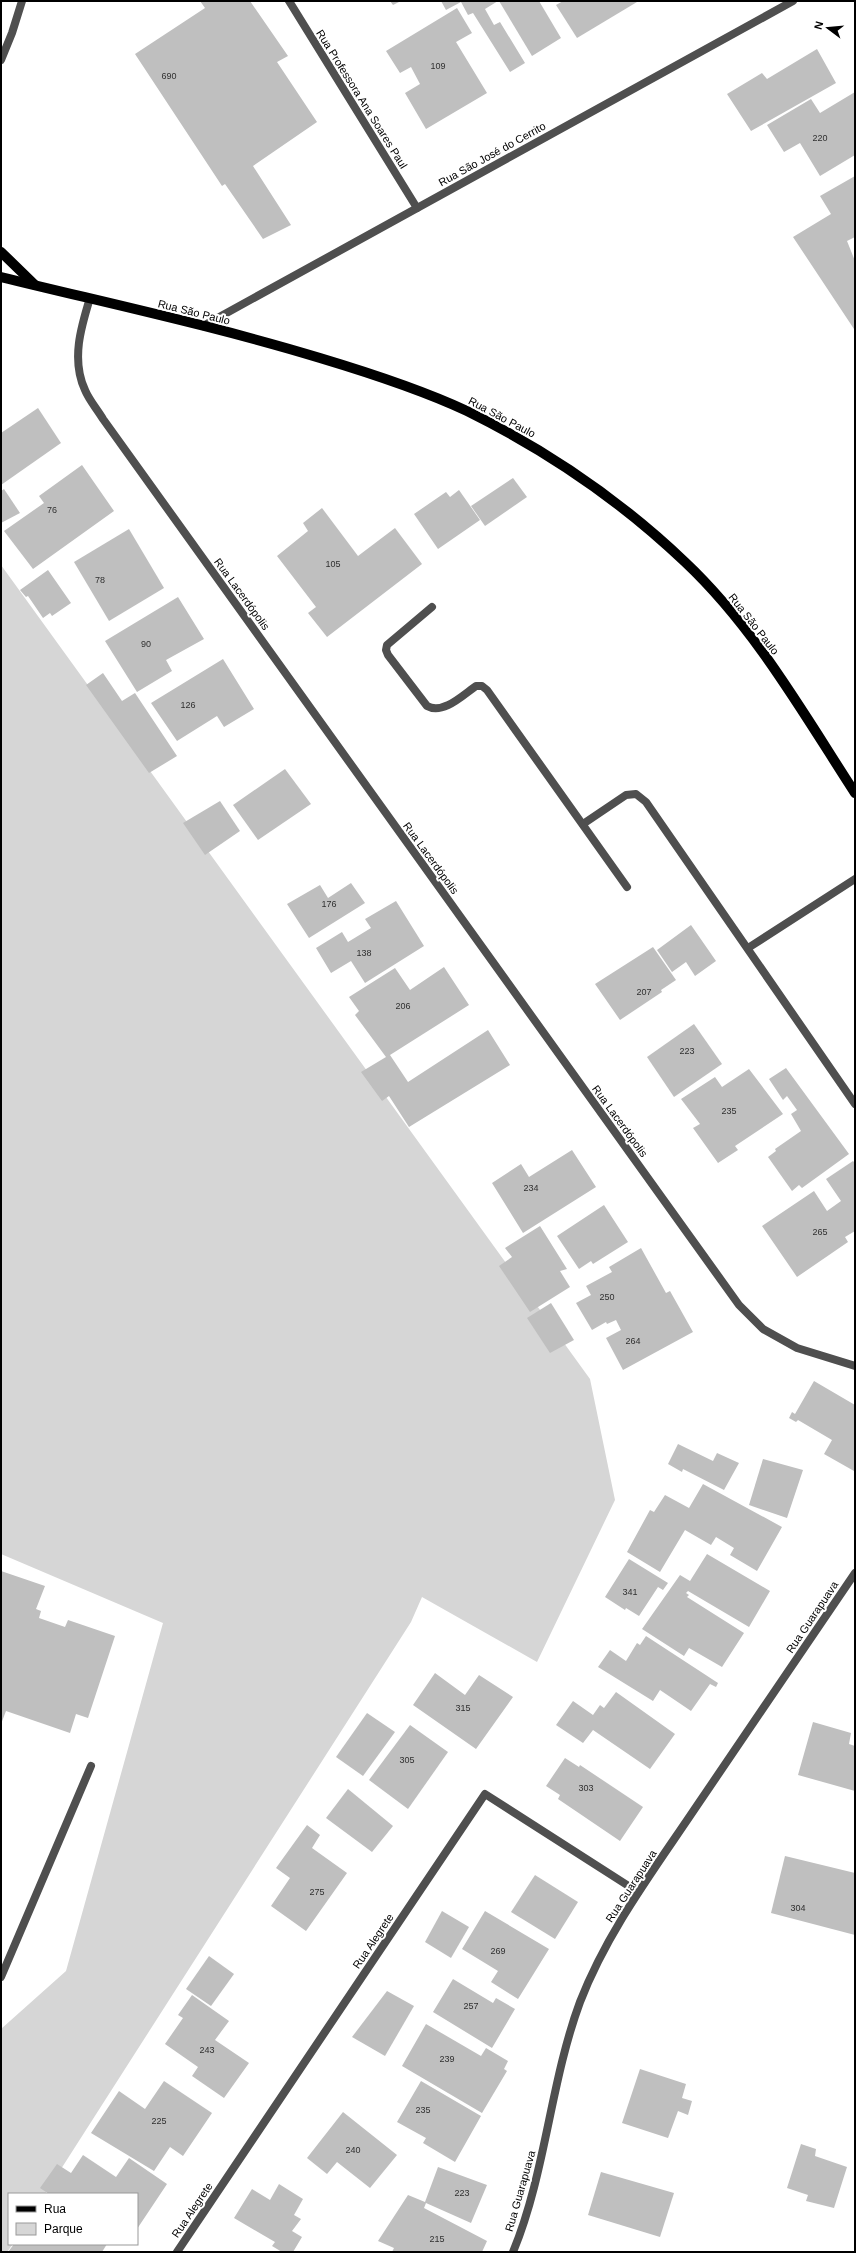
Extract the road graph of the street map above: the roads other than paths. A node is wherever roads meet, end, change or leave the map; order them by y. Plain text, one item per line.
1 (22, 1) edge
2 (289, 1) edge
3 (793, 1) edge
4 (1, 60) edge
5 (417, 208) junction
6 (1, 252) edge
7 (1, 277) edge
8 (35, 285) junction
9 (90, 298) junction
10 (203, 326) junction
11 (432, 607) dead end
12 (855, 792) edge
13 (583, 824) junction
14 (855, 879) edge
15 (627, 887) dead end
16 (748, 948) junction
17 (855, 1104) edge
18 (855, 1366) edge
19 (855, 1573) edge
20 (91, 1766) dead end
21 (638, 1892) junction
22 (1, 1977) edge
23 (177, 2252) edge
24 (513, 2252) edge

1 - 4 street
2 - 5 street, Rua Professora Ana Soares Paul
3 - 5 street, Rua São José do Cerrito
5 - 10 street, Rua São José do Cerrito
6 - 8 main road
7 - 8 main road, Rua São Paulo
8 - 9 main road, Rua São Paulo
9 - 10 main road, Rua São Paulo
9 - 18 street, Rua Lacerdópolis
10 - 12 main road, Rua São Paulo
11 - 13 street
13 - 15 street
13 - 16 street
14 - 16 street
16 - 17 street
19 - 21 street, Rua Guarapuava
20 - 22 street
21 - 23 street, Rua Alegrete
21 - 24 street, Rua Guarapuava

